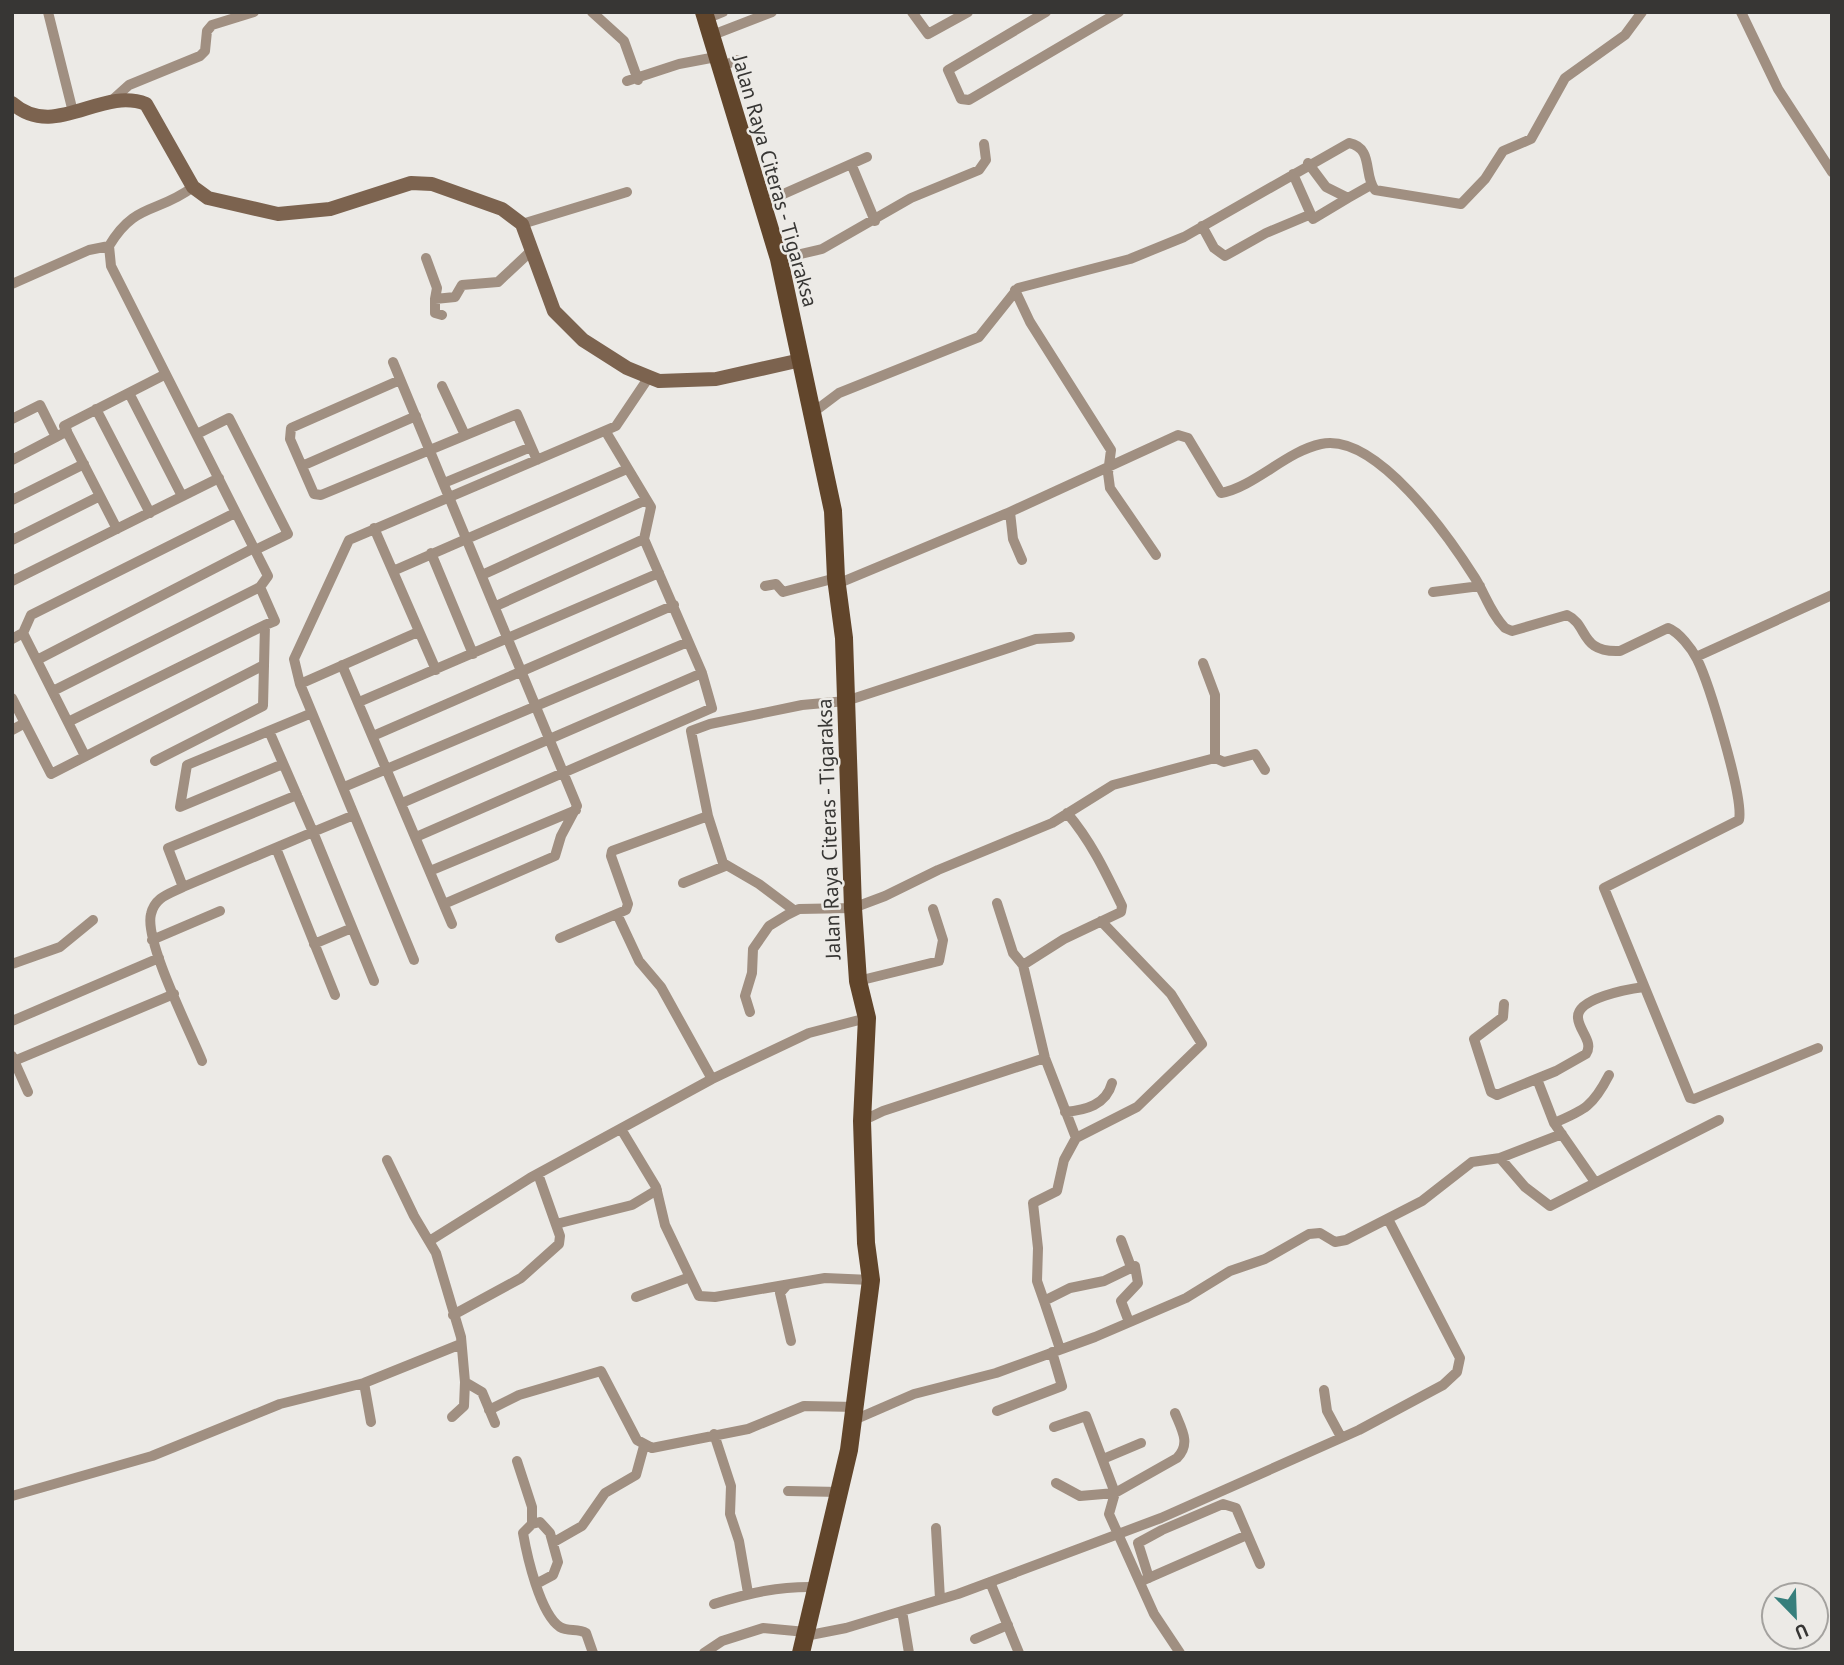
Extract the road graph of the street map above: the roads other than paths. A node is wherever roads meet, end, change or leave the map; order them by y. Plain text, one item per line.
1 (48, 12) edge
2 (254, 12) edge
3 (592, 12) edge
4 (772, 12) edge
5 (912, 12) edge
6 (968, 12) edge
7 (1046, 12) edge
8 (1642, 12) edge
9 (1741, 12) edge
10 (1124, 14) edge
11 (711, 20) edge
12 (737, 60) dead end
13 (717, 62) junction
14 (12, 103) edge
15 (108, 104) junction
16 (73, 112) junction
17 (984, 144) dead end
18 (867, 158) dead end
19 (1308, 163) junction
20 (852, 166) junction
21 (1832, 172) edge
22 (1293, 174) junction
23 (1371, 185) junction
24 (193, 187) junction
25 (627, 192) dead end
26 (1348, 198) junction
27 (761, 204) junction
28 (1309, 215) junction
29 (874, 221) junction
30 (522, 224) junction
31 (1202, 226) junction
32 (109, 246) junction
33 (530, 252) junction
34 (426, 258) dead end
35 (779, 260) junction
36 (12, 284) edge
37 (1015, 290) junction
38 (435, 299) junction
39 (442, 316) dead end
40 (801, 360) junction
41 (393, 362) dead end
42 (164, 375) junction
43 (649, 377) junction
44 (400, 380) junction
45 (442, 386) dead end
46 (129, 393) junction
47 (96, 410) junction
48 (811, 414) junction
49 (416, 416) junction
50 (12, 419) edge
51 (606, 432) junction
52 (62, 434) junction
53 (197, 434) junction
54 (464, 435) junction
55 (531, 447) junction
56 (430, 450) junction
57 (12, 460) edge
58 (537, 460) junction
59 (84, 464) junction
60 (1111, 464) junction
61 (302, 466) junction
62 (627, 469) junction
63 (219, 478) junction
64 (444, 483) junction
65 (100, 495) junction
66 (182, 496) junction
67 (449, 496) junction
68 (12, 500) edge
69 (646, 500) junction
70 (1010, 512) junction
71 (150, 513) junction
72 (235, 513) junction
73 (374, 528) junction
74 (117, 529) junction
75 (467, 537) junction
76 (644, 539) junction
77 (12, 540) edge
78 (255, 549) junction
79 (431, 554) junction
80 (1156, 555) dead end
81 (1022, 560) dead end
82 (393, 571) junction
83 (659, 573) junction
84 (482, 575) junction
85 (12, 581) edge
86 (837, 581) junction
87 (765, 586) dead end
88 (1480, 586) junction
89 (260, 587) junction
90 (1433, 593) dead end
91 (1832, 595) edge
92 (674, 605) junction
93 (496, 606) junction
94 (265, 625) junction
95 (418, 632) junction
96 (23, 634) junction
97 (1070, 637) dead end
98 (12, 639) edge
99 (509, 639) junction
100 (688, 642) junction
101 (473, 654) junction
102 (1696, 657) junction
103 (37, 660) junction
104 (1203, 663) dead end
105 (264, 665) junction
106 (342, 665) junction
107 (436, 670) junction
108 (523, 672) junction
109 (702, 673) junction
110 (300, 684) junction
111 (52, 691) junction
112 (12, 698) edge
113 (846, 701) junction
114 (359, 702) junction
115 (537, 706) junction
116 (312, 713) junction
117 (68, 722) junction
118 (25, 723) junction
119 (12, 730) edge
120 (269, 731) junction
121 (373, 736) junction
122 (552, 740) junction
123 (85, 754) junction
124 (1215, 758) junction
125 (155, 761) dead end
126 (283, 764) junction
127 (387, 769) junction
128 (1265, 770) dead end
129 (566, 774) junction
130 (344, 787) junction
131 (297, 795) junction
132 (401, 803) junction
133 (576, 810) junction
134 (1067, 813) junction
135 (354, 815) junction
136 (708, 816) junction
137 (313, 832) junction
138 (416, 837) junction
139 (276, 848) junction
140 (725, 866) junction
141 (430, 871) junction
142 (683, 883) dead end
143 (183, 887) junction
144 (996, 903) dead end
145 (444, 904) junction
146 (853, 908) junction
147 (933, 909) dead end
148 (220, 911) dead end
149 (795, 911) junction
150 (617, 915) junction
151 (93, 920) dead end
152 (1101, 921) junction
153 (452, 924) dead end
154 (352, 928) junction
155 (560, 938) dead end
156 (152, 940) junction
157 (314, 944) junction
158 (159, 958) junction
159 (414, 960) dead end
160 (12, 964) edge
161 (1023, 965) junction
162 (374, 981) dead end
163 (858, 981) junction
164 (1644, 988) junction
165 (174, 993) junction
166 (335, 995) dead end
167 (1504, 1004) dead end
168 (750, 1012) dead end
169 (867, 1018) junction
170 (12, 1021) edge
171 (1818, 1048) dead end
172 (1045, 1058) junction
173 (13, 1059) edge
174 (202, 1062) dead end
175 (1609, 1075) dead end
176 (712, 1079) junction
177 (1537, 1079) junction
178 (1112, 1083) dead end
179 (28, 1092) dead end
180 (1594, 1100) junction
181 (1607, 1104) dead end
182 (1065, 1112) junction
183 (1719, 1120) dead end
184 (862, 1121) junction
185 (1554, 1123) junction
186 (621, 1129) junction
187 (1562, 1134) junction
188 (1076, 1138) junction
189 (1500, 1158) junction
190 (387, 1160) dead end
191 (538, 1174) junction
192 (1595, 1182) junction
193 (657, 1190) junction
194 (1388, 1219) junction
195 (556, 1224) junction
196 (431, 1240) junction
197 (1121, 1240) dead end
198 (1131, 1267) junction
199 (690, 1277) junction
200 (871, 1280) junction
201 (786, 1285) junction
202 (636, 1297) dead end
203 (1044, 1301) junction
204 (453, 1315) junction
205 (1129, 1322) junction
206 (791, 1341) dead end
207 (461, 1344) junction
208 (1056, 1350) junction
209 (465, 1382) junction
210 (364, 1383) junction
211 (1324, 1390) dead end
212 (489, 1410) junction
213 (998, 1411) dead end
214 (1175, 1413) dead end
215 (856, 1414) junction
216 (452, 1417) dead end
217 (371, 1422) dead end
218 (495, 1423) dead end
219 (1054, 1427) dead end
220 (714, 1434) junction
221 (1341, 1437) junction
222 (1141, 1443) dead end
223 (644, 1446) junction
224 (1103, 1459) junction
225 (517, 1461) dead end
226 (1056, 1483) dead end
227 (788, 1492) dead end
228 (840, 1492) junction
229 (1115, 1493) junction
230 (12, 1496) edge
231 (532, 1524) junction
232 (936, 1528) dead end
233 (1118, 1534) junction
234 (1247, 1535) junction
235 (554, 1542) junction
236 (1260, 1564) dead end
237 (1145, 1579) junction
238 (990, 1582) junction
239 (536, 1584) junction
240 (816, 1587) junction
241 (748, 1593) junction
242 (940, 1599) junction
243 (714, 1604) dead end
244 (902, 1611) junction
245 (1008, 1625) junction
246 (975, 1639) dead end
247 (804, 1640) edge
248 (593, 1653) edge
249 (704, 1653) edge
250 (909, 1653) edge
251 (1019, 1653) edge
252 (1180, 1653) edge

1 - 16 street
2 - 15 street
3 - 13 street
4 - 11 street
5 - 6 street
7 - 10 street
8 - 23 street
9 - 21 street
11 - 13 main road, Jalan Raya Citeras - Tigaraksa
12 - 13 street
13 - 27 main road, Jalan Raya Citeras - Tigaraksa
14 - 16 street
15 - 16 street
15 - 24 street
17 - 29 street
18 - 20 street
19 - 22 street
19 - 23 street
19 - 26 street
20 - 27 street
20 - 29 street
22 - 28 street
22 - 31 street
23 - 26 street
24 - 30 street
24 - 32 street
25 - 30 street
26 - 28 street
27 - 35 main road, Jalan Raya Citeras - Tigaraksa
28 - 31 street
29 - 35 street
30 - 33 street
31 - 37 street
32 - 36 street
32 - 42 street
33 - 38 street
33 - 43 street
34 - 38 street
35 - 40 main road, Jalan Raya Citeras - Tigaraksa
37 - 48 street
37 - 60 street
38 - 39 street
40 - 43 street
40 - 48 main road, Jalan Raya Citeras - Tigaraksa
41 - 44 street
42 - 46 street
42 - 53 street
43 - 51 street
44 - 49 street
44 - 61 street
45 - 54 street
46 - 47 street
46 - 66 street
47 - 52 street
47 - 71 street
48 - 86 main road, Jalan Raya Citeras - Tigaraksa
49 - 56 street
49 - 61 street
50 - 52 street
51 - 58 street
51 - 62 street
52 - 57 street
52 - 59 street
53 - 63 street
53 - 78 street
54 - 55 street
54 - 56 street
55 - 58 street
55 - 64 street
56 - 61 street
56 - 64 street
58 - 67 street
59 - 65 street
59 - 68 street
60 - 70 street
60 - 80 street
60 - 88 street
62 - 69 street
62 - 75 street
63 - 66 street
63 - 72 street
64 - 67 street
65 - 74 street
65 - 77 street
66 - 71 street
67 - 73 street
67 - 75 street
69 - 76 street
69 - 84 street
70 - 81 street
70 - 86 street
71 - 74 street
72 - 78 street
72 - 96 street
73 - 82 street
73 - 110 street
74 - 85 street
75 - 79 street
75 - 84 street
76 - 83 street
76 - 93 street
78 - 89 street
78 - 103 street
79 - 82 street
79 - 101 street
82 - 95 street
83 - 92 street
83 - 99 street
84 - 93 street
86 - 87 street
86 - 113 main road, Jalan Raya Citeras - Tigaraksa
88 - 90 street
88 - 102 street
89 - 94 street
89 - 111 street
91 - 102 street
92 - 100 street
92 - 108 street
93 - 99 street
94 - 105 street
94 - 117 street
95 - 106 street
95 - 107 street
96 - 98 street
96 - 103 street
97 - 113 street
99 - 101 street
99 - 108 street
100 - 109 street
100 - 115 street
101 - 107 street
102 - 164 street
103 - 111 street
104 - 124 street
105 - 123 street
105 - 125 street
106 - 110 street
106 - 114 street
107 - 114 street
108 - 115 street
108 - 121 street
109 - 122 street
109 - 129 street
110 - 116 street
111 - 117 street
112 - 118 street
113 - 136 street
113 - 146 main road, Jalan Raya Citeras - Tigaraksa
114 - 121 street
115 - 122 street
115 - 127 street
116 - 120 street
116 - 130 street
117 - 123 street
118 - 119 street
118 - 123 street
120 - 126 street
120 - 126 street
121 - 127 street
122 - 129 street
122 - 132 street
124 - 128 street
124 - 134 street
126 - 131 street
127 - 130 street
127 - 132 street
129 - 133 street
129 - 138 street
130 - 135 street
131 - 137 street
131 - 143 street
132 - 138 street
133 - 141 street
133 - 145 street
134 - 146 street
134 - 152 street
135 - 137 street
135 - 159 street
136 - 140 street
136 - 150 street
137 - 139 street
137 - 154 street
138 - 141 street
139 - 143 street
139 - 157 street
140 - 142 street
140 - 149 street
141 - 145 street
143 - 156 street
144 - 161 street
145 - 153 street
146 - 149 street
146 - 163 main road, Jalan Raya Citeras - Tigaraksa
147 - 163 street
148 - 156 street
149 - 168 street
150 - 155 street
150 - 176 street
151 - 160 street
152 - 161 street
152 - 188 street
154 - 157 street
154 - 162 street
156 - 158 street
157 - 166 street
158 - 165 street
158 - 170 street
161 - 172 street
163 - 169 main road, Jalan Raya Citeras - Tigaraksa
164 - 171 street
164 - 177 street
165 - 173 street
165 - 174 street
167 - 177 street
169 - 176 street
169 - 184 main road, Jalan Raya Citeras - Tigaraksa
172 - 182 street
172 - 184 street
173 - 179 street
175 - 180 street
176 - 186 street
177 - 185 street
178 - 182 street
180 - 181 street
180 - 185 street
182 - 188 street
183 - 192 street
184 - 200 main road, Jalan Raya Citeras - Tigaraksa
185 - 187 street
186 - 191 street
186 - 193 street
187 - 189 street
187 - 192 street
188 - 203 street
189 - 192 street
189 - 194 street
190 - 196 street
191 - 195 street
191 - 196 street
193 - 195 street
193 - 199 street
194 - 205 street
194 - 221 street
195 - 204 street
196 - 204 street
197 - 198 street
198 - 203 street
198 - 205 street
199 - 201 street
199 - 202 street
200 - 201 street
200 - 215 main road, Jalan Raya Citeras - Tigaraksa
201 - 206 street
203 - 208 street
204 - 207 street
205 - 208 street
207 - 209 street
207 - 210 street
208 - 213 street
208 - 215 street
209 - 212 street
209 - 216 street
210 - 217 street
210 - 230 street
211 - 221 street
212 - 218 street
212 - 223 street
214 - 229 street
215 - 220 street
215 - 228 main road, Jalan Raya Citeras - Tigaraksa
219 - 224 street
220 - 223 street
220 - 241 street
221 - 233 street
222 - 224 street
223 - 235 street
224 - 229 street
225 - 231 street
226 - 229 street
227 - 228 street
228 - 240 main road, Jalan Raya Citeras - Tigaraksa
229 - 233 street
231 - 235 street
231 - 239 street
232 - 242 street
233 - 237 street
233 - 238 street
234 - 236 street
234 - 237 street
234 - 237 street
235 - 239 street
237 - 252 street
238 - 242 street
238 - 245 street
239 - 248 street
240 - 241 street
240 - 247 main road, Jalan Raya Citeras - Tigaraksa
241 - 243 street
242 - 244 street
244 - 247 street
244 - 250 street
245 - 246 street
245 - 251 street
247 - 249 street

